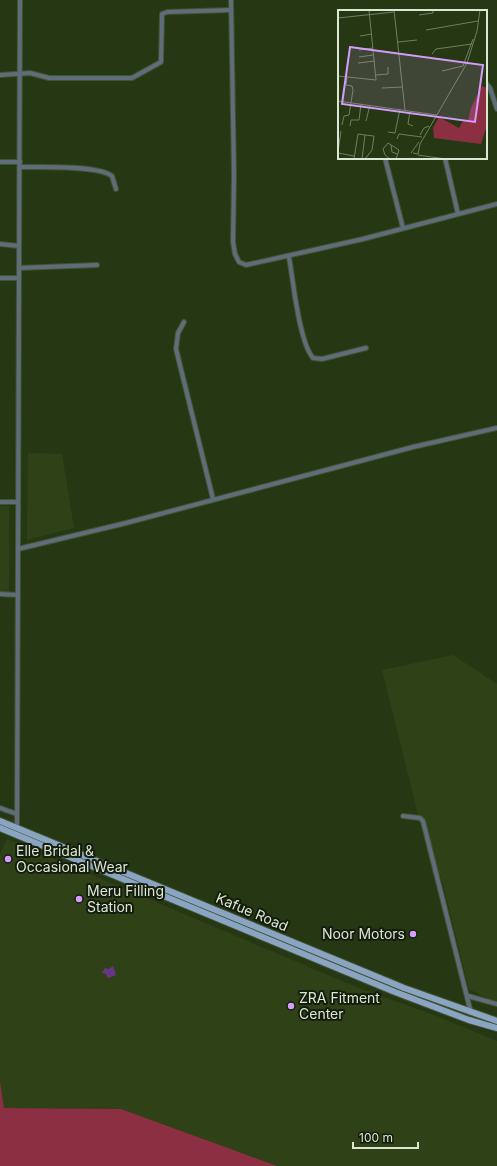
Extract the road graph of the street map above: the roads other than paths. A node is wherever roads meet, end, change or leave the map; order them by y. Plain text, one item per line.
1 (20, 0) edge
2 (231, 0) edge
3 (231, 10) junction
4 (0, 75) edge
5 (20, 75) junction
6 (487, 84) edge
7 (497, 109) edge
8 (385, 159) edge
9 (445, 159) edge
10 (0, 162) edge
11 (20, 164) junction
12 (116, 189) dead end
13 (497, 204) edge
14 (458, 214) junction
15 (403, 228) junction
16 (0, 244) edge
17 (19, 246) junction
18 (289, 257) junction
19 (97, 265) dead end
20 (19, 268) junction
21 (0, 278) edge
22 (19, 278) junction
23 (184, 322) dead end
24 (366, 348) dead end
25 (497, 428) edge
26 (213, 500) junction
27 (0, 502) edge
28 (18, 502) junction
29 (18, 549) junction
30 (0, 594) edge
31 (18, 595) junction
32 (0, 808) edge
33 (17, 814) junction
34 (403, 816) dead end
35 (0, 821) edge
36 (0, 828) edge
37 (17, 828) junction
38 (468, 996) junction
39 (497, 1004) edge
40 (471, 1013) junction
41 (497, 1021) edge
42 (497, 1028) edge

1 - 5 street
2 - 3 street
3 - 5 street
3 - 18 street
4 - 5 street
5 - 11 street
6 - 7 street
8 - 15 street
9 - 14 street
10 - 11 street
11 - 12 street
11 - 17 street
13 - 14 street
14 - 15 street
15 - 18 street
16 - 17 street
17 - 20 street
18 - 24 street
19 - 20 street
20 - 22 street
21 - 22 street
22 - 28 street
23 - 26 street
25 - 26 street
26 - 29 street
27 - 28 street
28 - 29 street
29 - 31 street
30 - 31 street
31 - 33 street
32 - 33 street
33 - 37 street
34 - 38 street
35 - 37 main road, Kafue Road
36 - 42 main road, Kafue Road
37 - 40 main road, Kafue Road
38 - 39 street
38 - 40 street
40 - 41 main road, Kafue Road

